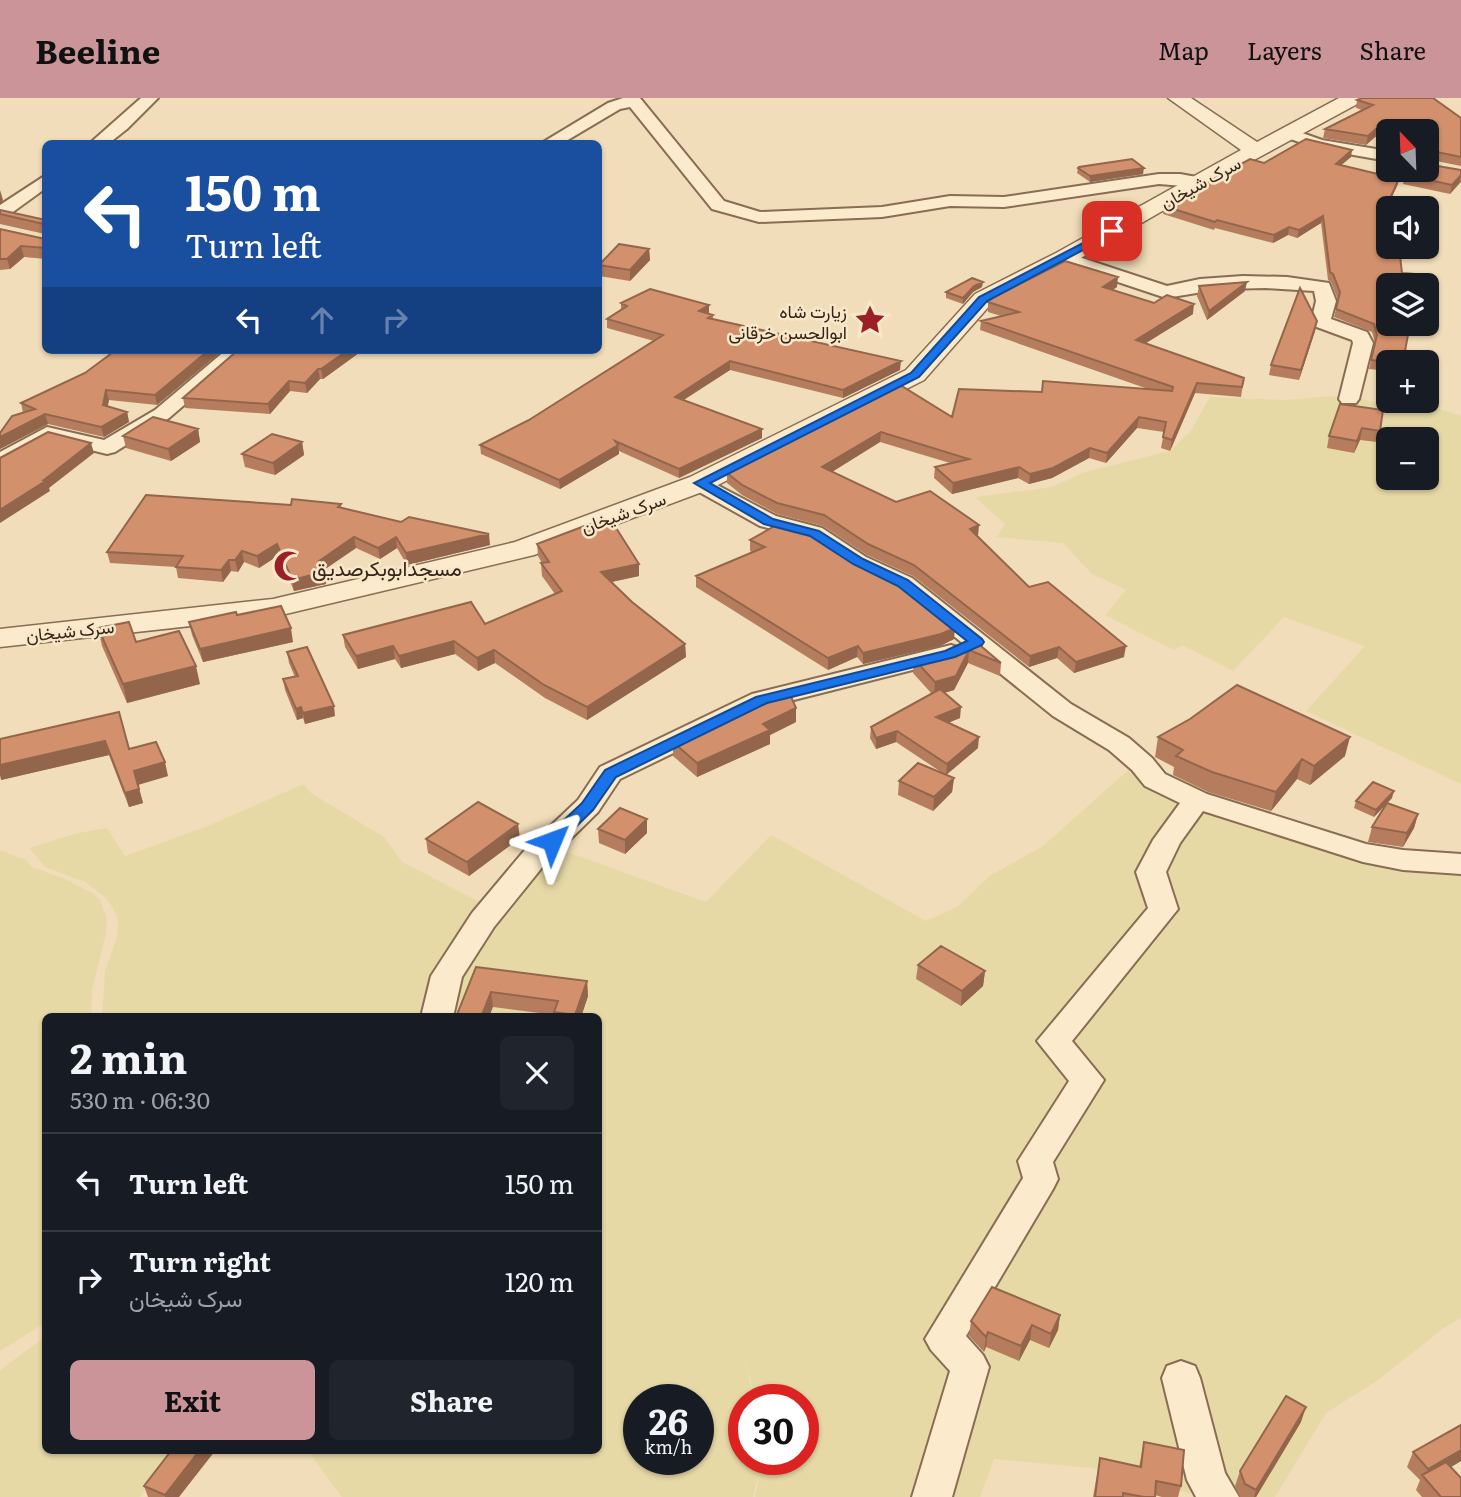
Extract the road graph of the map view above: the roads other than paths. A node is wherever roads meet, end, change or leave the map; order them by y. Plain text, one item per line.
1 (150, 98) edge
2 (1178, 98) edge
3 (1354, 98) edge
4 (633, 99) edge
5 (1288, 133) junction
6 (102, 140) edge
7 (555, 140) edge
8 (1257, 150) junction
9 (1376, 154) edge
10 (1196, 182) junction
11 (42, 183) edge
12 (0, 213) edge
13 (1064, 258) junction
14 (233, 354) edge
15 (1349, 400) dead end
16 (0, 461) edge
17 (700, 483) junction
18 (0, 638) edge
19 (976, 642) junction
20 (1197, 800) junction
21 (1461, 864) edge
22 (438, 1013) edge
23 (1181, 1378) dead end
24 (932, 1497) edge
25 (1219, 1497) edge

1 - 6 street
2 - 8 street
3 - 5 street, سرک شیخان
4 - 7 street
4 - 10 street
5 - 8 street, سرک شیخان
5 - 9 street
8 - 10 street, سرک شیخان
10 - 13 street, سرک شیخان
11 - 12 street
13 - 15 street
13 - 17 street, سرک شیخان
14 - 16 street
17 - 18 street, سرک شیخان
17 - 19 street
19 - 20 street
19 - 22 street
20 - 21 street
20 - 24 street
23 - 25 street

